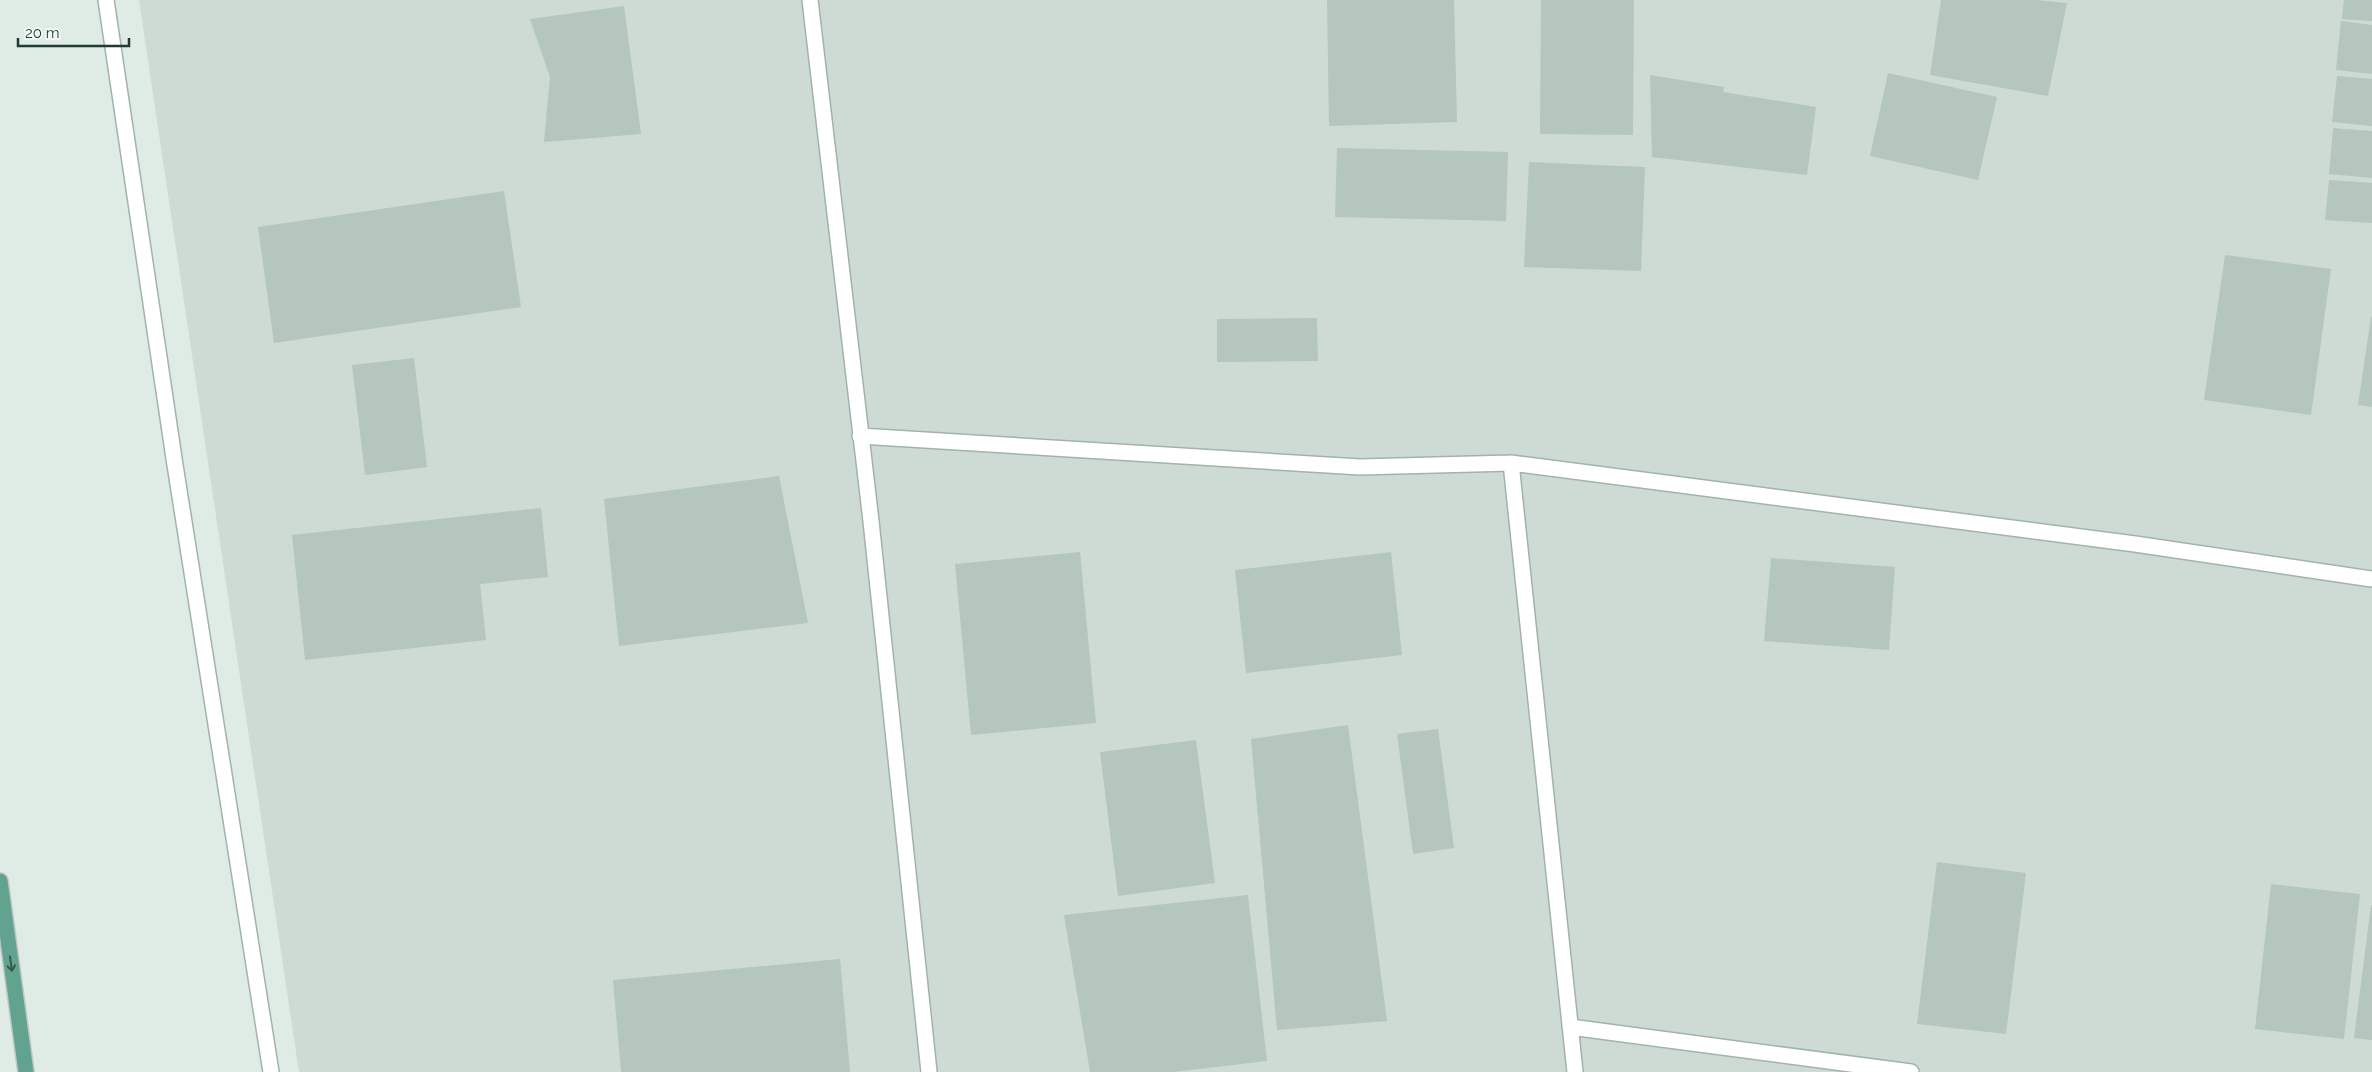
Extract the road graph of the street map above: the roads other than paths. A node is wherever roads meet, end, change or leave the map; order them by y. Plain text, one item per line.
1 (106, 0) edge
2 (810, 0) edge
3 (860, 436) junction
4 (1510, 462) junction
5 (2372, 579) edge
6 (0, 881) edge
7 (1570, 1026) junction
8 (26, 1072) edge
9 (271, 1072) edge
10 (929, 1072) edge
11 (1575, 1072) edge
12 (1911, 1072) edge

1 - 9 lane
2 - 3 lane
3 - 4 lane
3 - 10 lane
4 - 5 lane
4 - 7 lane
6 -> 8 main road
7 - 11 lane
7 - 12 lane

